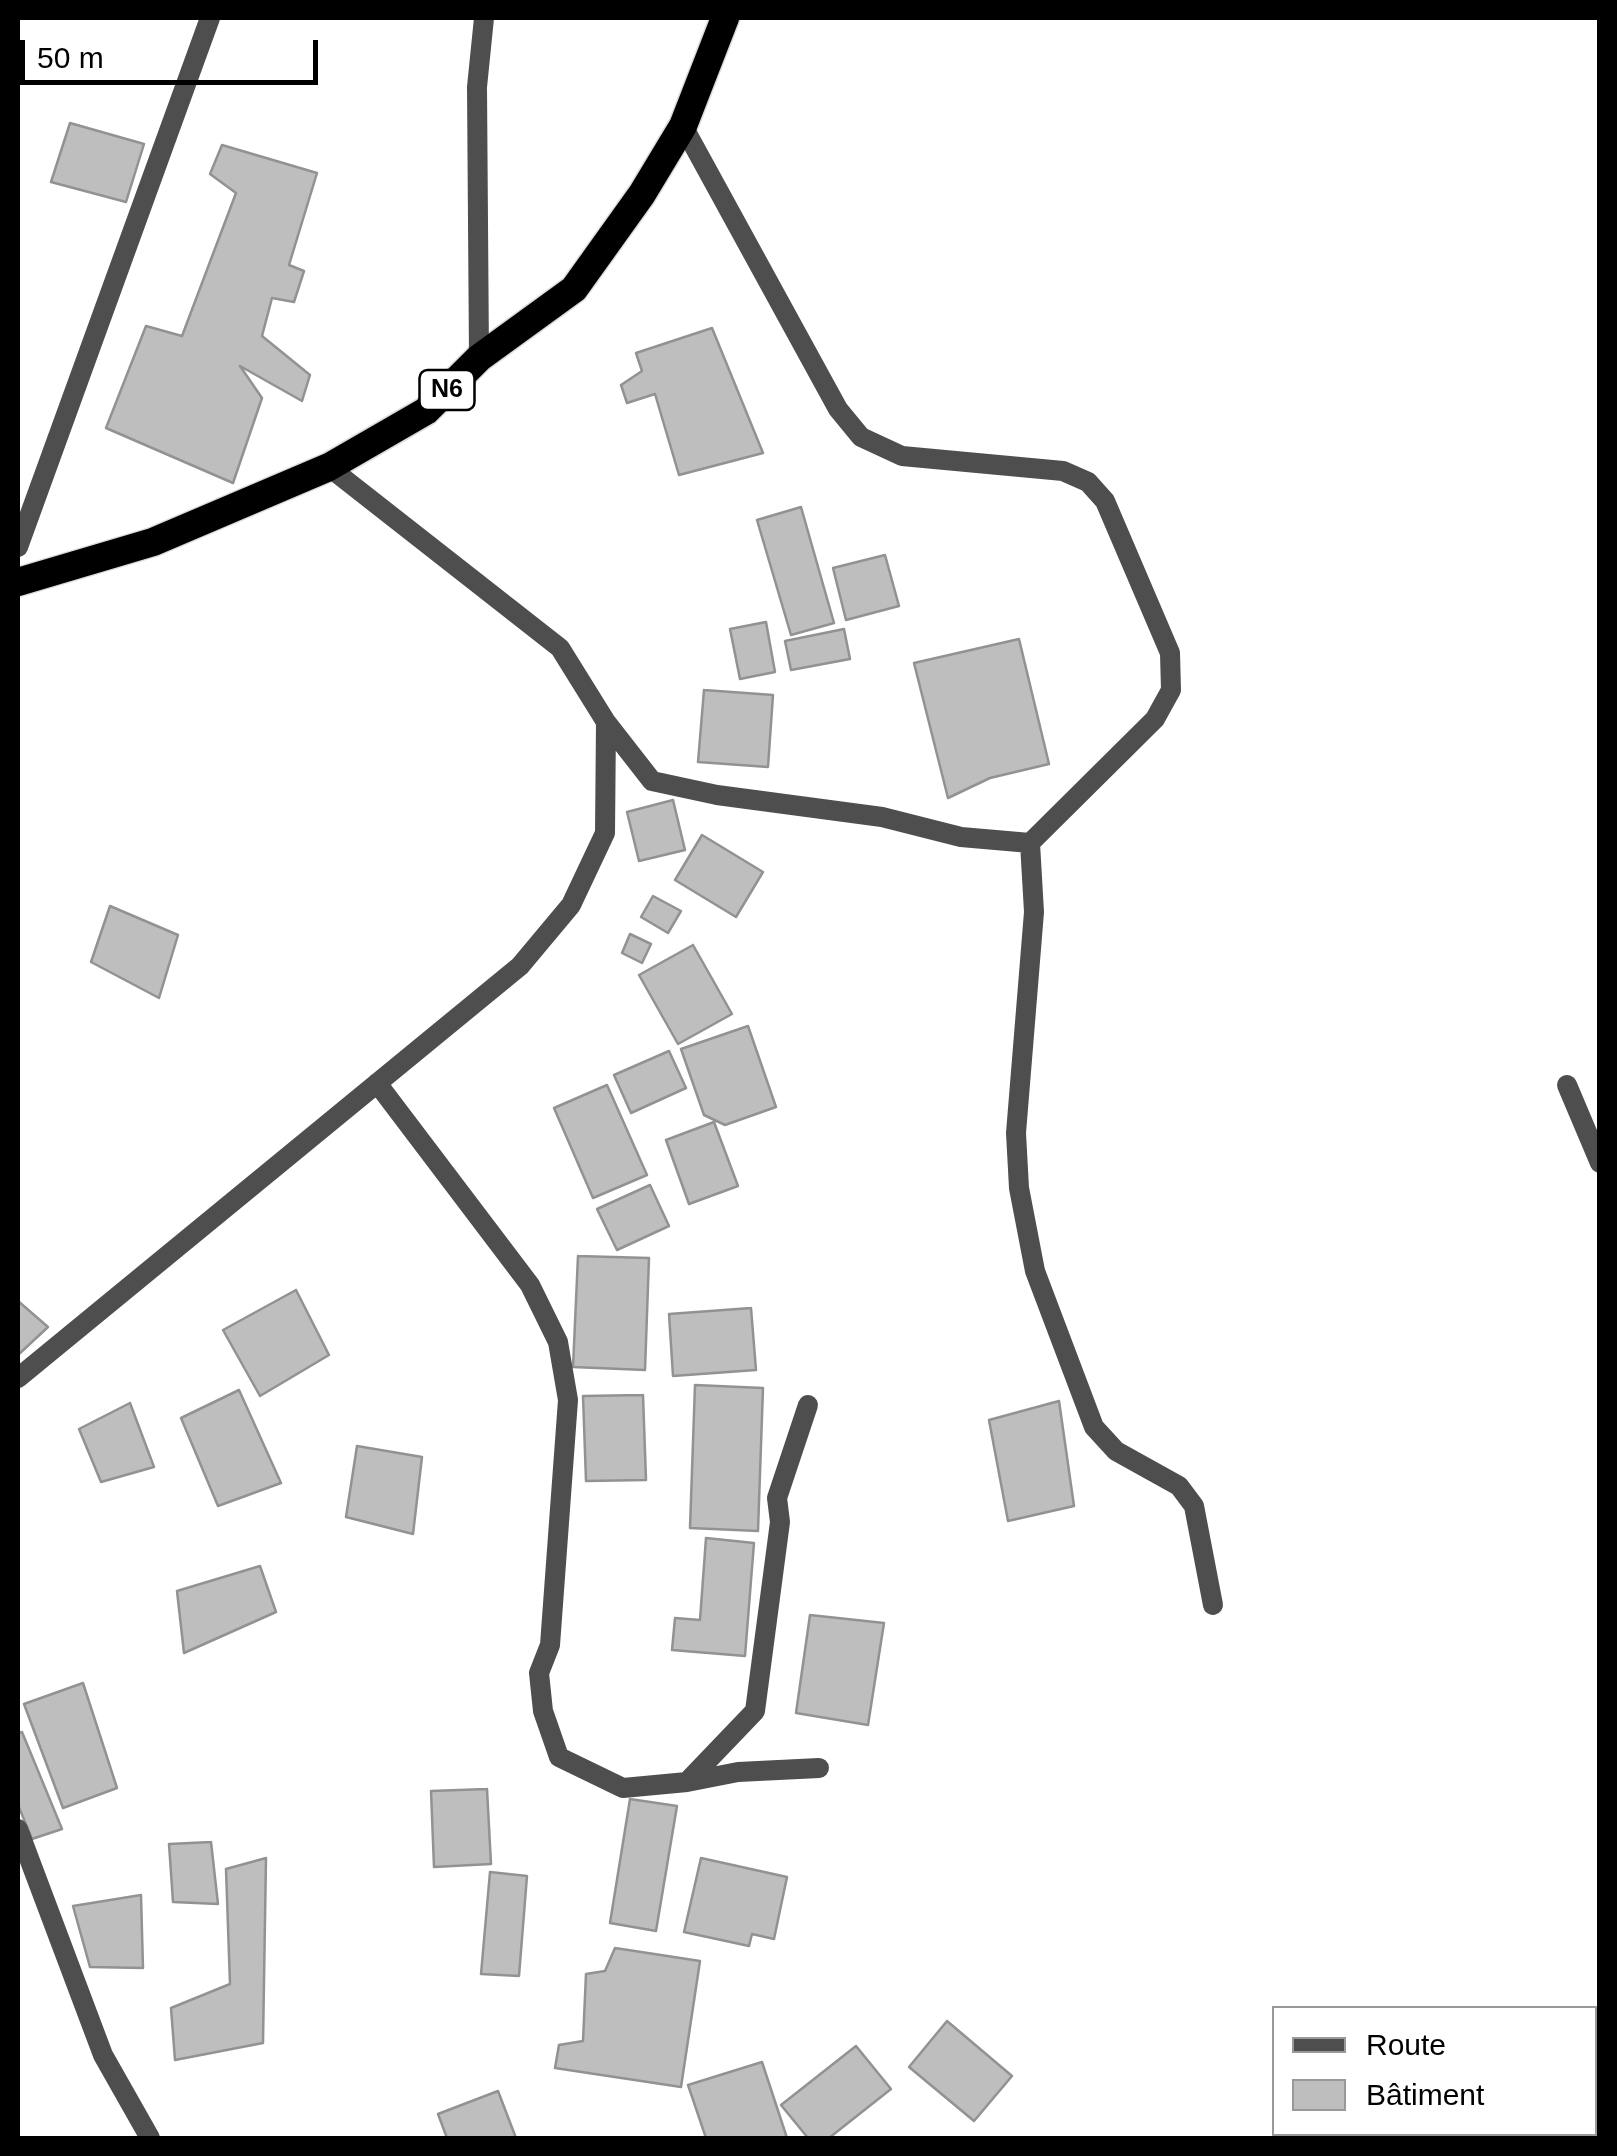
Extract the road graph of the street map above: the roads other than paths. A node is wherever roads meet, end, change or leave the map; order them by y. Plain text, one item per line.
1 (210, 18) edge
2 (484, 18) edge
3 (725, 18) edge
4 (684, 126) junction
5 (479, 358) junction
6 (329, 467) junction
7 (18, 547) edge
8 (18, 582) edge
9 (606, 722) junction
10 (1030, 843) junction
11 (377, 1084) junction
12 (1566, 1086) dead end
13 (1600, 1162) edge
14 (18, 1378) edge
15 (808, 1405) dead end
16 (1212, 1605) dead end
17 (819, 1768) dead end
18 (687, 1782) junction
19 (18, 1829) edge
20 (150, 2138) edge

1 - 7 street
2 - 5 street
3 - 4 highway, N6
4 - 5 highway, N6
4 - 10 street
5 - 6 highway, N6
6 - 8 highway, N6
6 - 9 street
9 - 10 street
9 - 11 street
10 - 16 street
11 - 14 street
11 - 18 street
12 - 13 street
15 - 18 street
17 - 18 street
19 - 20 street

